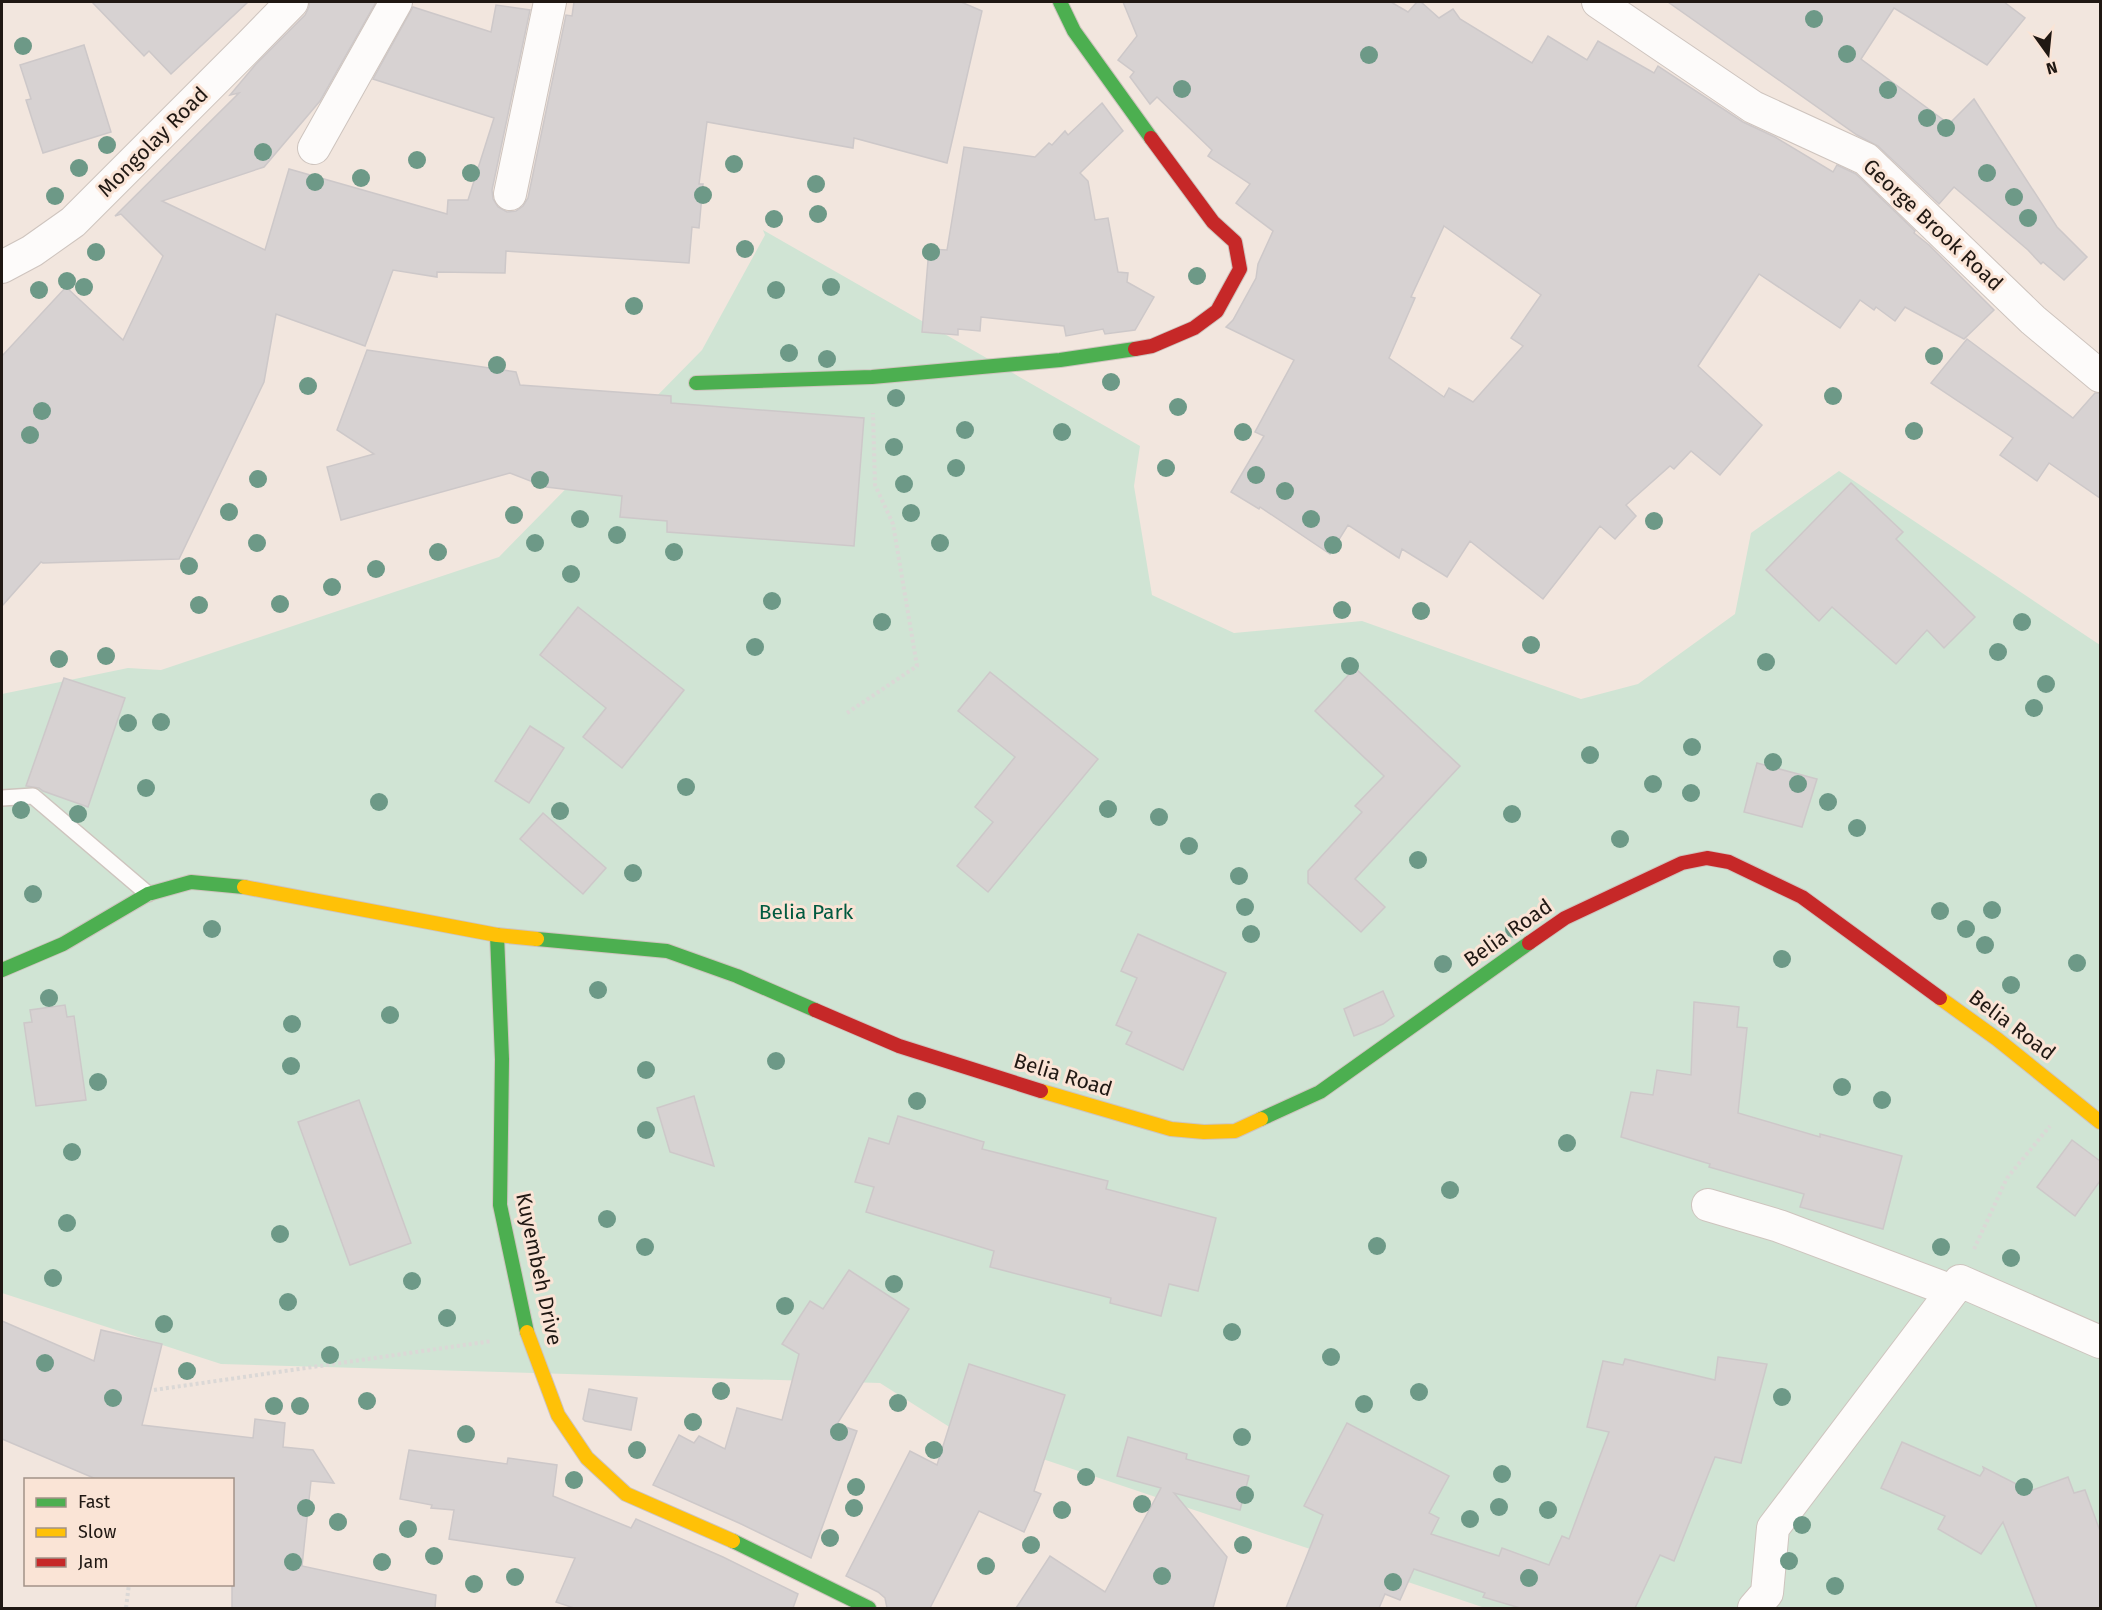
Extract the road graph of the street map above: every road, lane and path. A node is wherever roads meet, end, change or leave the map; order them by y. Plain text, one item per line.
1 (291, 2) edge
2 (396, 2) edge
3 (550, 2) edge
4 (1060, 2) edge
5 (1598, 2) edge
6 (314, 148) dead end
7 (510, 194) dead end
8 (2, 267) edge
9 (2100, 376) edge
10 (872, 377) junction
11 (696, 383) dead end
12 (847, 713) dead end
13 (2, 798) edge
14 (148, 894) junction
15 (497, 935) junction
16 (2, 970) edge
17 (2073, 1098) junction
18 (2100, 1122) edge
19 (1708, 1205) dead end
20 (1956, 1286) junction
21 (528, 1336) junction
22 (2100, 1342) edge
23 (154, 1390) dead end
24 (129, 1586) edge
25 (126, 1608) edge
26 (869, 1608) edge
27 (1754, 1608) edge

1 - 8 street, Mongolay Road
2 - 6 street
3 - 7 street
4 - 10 street
5 - 9 street, George Brook Road
10 - 11 street
10 - 12 path
13 - 14 lane
14 - 15 street, Belia Road
14 - 16 street, Belia Road
15 - 17 street, Belia Road
15 - 21 street, Kuyembeh Drive
17 - 18 street, Belia Road
17 - 20 path
19 - 20 street
20 - 22 street
20 - 27 street
21 - 23 path
21 - 26 street, Kuyembeh Drive
24 - 25 path

